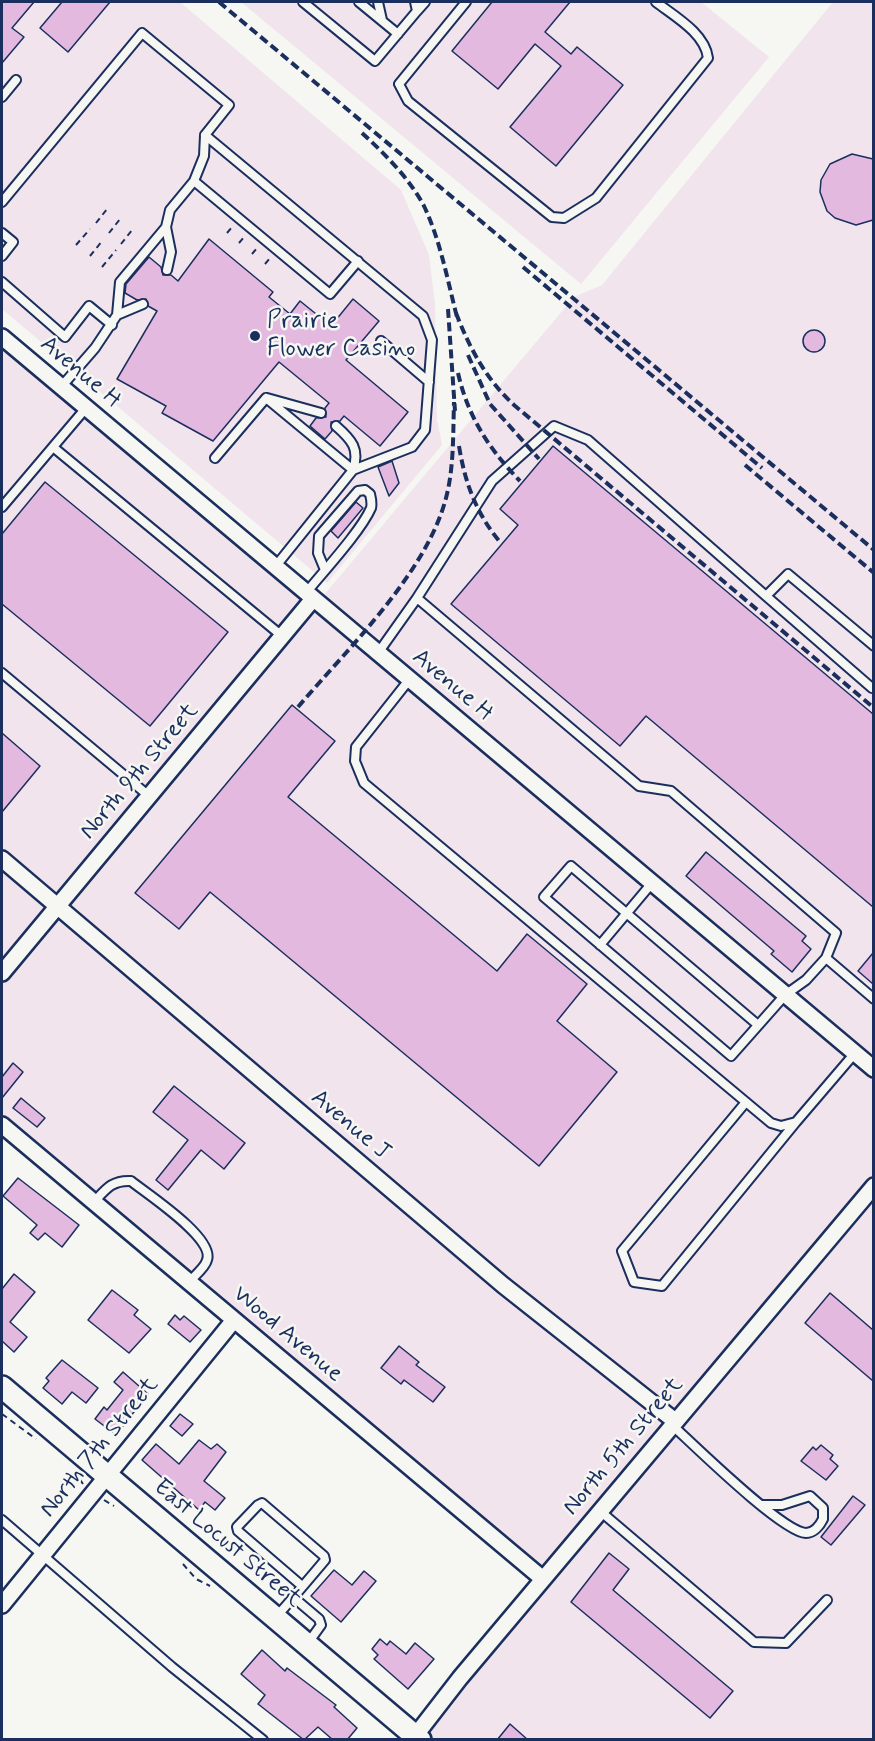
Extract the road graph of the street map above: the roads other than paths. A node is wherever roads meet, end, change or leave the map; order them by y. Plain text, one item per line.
1 (303, 2) edge
2 (359, 2) edge
3 (378, 2) edge
4 (415, 2) edge
5 (425, 2) edge
6 (466, 2) edge
7 (656, 2) edge
8 (417, 11) junction
9 (382, 20) junction
10 (398, 34) junction
11 (16, 80) dead end
12 (2, 97) edge
13 (205, 135) junction
14 (194, 181) junction
15 (2, 202) edge
16 (166, 227) junction
17 (2, 233) edge
18 (2, 256) edge
19 (358, 261) junction
20 (167, 270) dead end
21 (2, 282) edge
22 (143, 304) dead end
23 (117, 315) junction
24 (112, 325) junction
25 (2, 337) edge
26 (381, 341) dead end
27 (429, 382) junction
28 (61, 387) junction
29 (266, 398) junction
30 (86, 408) junction
31 (321, 413) dead end
32 (336, 426) dead end
33 (53, 447) junction
34 (216, 458) dead end
35 (353, 470) junction
36 (2, 507) edge
37 (275, 567) junction
38 (325, 570) junction
39 (309, 596) junction
40 (766, 596) junction
41 (417, 598) junction
42 (282, 636) junction
43 (873, 646) edge
44 (378, 653) junction
45 (2, 673) edge
46 (409, 680) junction
47 (873, 688) edge
48 (149, 796) junction
49 (2, 859) edge
50 (652, 883) junction
51 (57, 906) junction
52 (626, 913) junction
53 (600, 945) junction
54 (826, 958) junction
55 (2, 974) edge
56 (785, 995) junction
57 (873, 999) edge
58 (758, 1024) junction
59 (855, 1053) junction
60 (873, 1069) edge
61 (746, 1102) junction
62 (796, 1122) junction
63 (2, 1125) edge
64 (873, 1186) edge
65 (94, 1202) junction
66 (189, 1282) junction
67 (234, 1320) junction
68 (2, 1388) edge
69 (674, 1423) junction
70 (106, 1476) junction
71 (761, 1505) junction
72 (600, 1511) junction
73 (2, 1520) edge
74 (43, 1555) junction
75 (543, 1579) junction
76 (302, 1586) junction
77 (293, 1597) junction
78 (827, 1600) dead end
79 (2, 1605) edge
80 (276, 1618) junction
81 (307, 1644) junction
82 (416, 1738) edge
83 (263, 1740) edge

1 - 10 lane
2 - 9 lane
3 - 9 lane
4 - 8 lane
5 - 8 lane
6 - 7 lane
8 - 10 lane
9 - 10 lane
11 - 12 lane
13 - 14 lane
13 - 15 lane
13 - 19 lane
14 - 16 lane
14 - 19 lane
16 - 20 lane
16 - 23 lane
17 - 18 lane
19 - 27 lane
21 - 24 lane
22 - 23 lane
23 - 24 lane
24 - 28 lane
25 - 28 street, Avenue H
26 - 27 lane
27 - 35 lane
28 - 30 street, Avenue H
29 - 31 lane
29 - 34 lane
29 - 35 lane
30 - 33 lane
30 - 37 street, Avenue H
32 - 35 lane
33 - 36 lane
33 - 42 lane
35 - 37 lane
37 - 39 street, Avenue H
38 - 38 lane
38 - 39 lane
39 - 42 street, North 9th Street
39 - 44 street, Avenue H
40 - 41 lane
40 - 43 lane
40 - 47 lane
41 - 44 lane
41 - 54 lane
42 - 48 street, North 9th Street
44 - 46 street, Avenue H
45 - 48 lane
46 - 50 street, Avenue H
46 - 61 lane
48 - 51 street, North 9th Street
49 - 51 street, Avenue J
50 - 52 lane
50 - 56 street, Avenue H
51 - 55 street, North 9th Street
51 - 69 street, Avenue J
52 - 53 lane
52 - 53 lane
52 - 58 lane
53 - 58 lane
54 - 56 lane
54 - 57 lane
56 - 58 lane
56 - 59 street, Avenue H
59 - 60 street, Avenue H
59 - 62 lane
61 - 62 lane
61 - 62 lane
63 - 65 street, Wood Avenue
64 - 69 street, North 5th Street
65 - 66 street, Wood Avenue
65 - 66 lane
66 - 67 street, Wood Avenue
67 - 70 street, North 7th Street
67 - 75 street, Wood Avenue
68 - 70 main road, East Locust Street
69 - 71 lane
69 - 72 street, North 5th Street
70 - 74 street, North 7th Street
70 - 80 main road, East Locust Street
71 - 71 lane
72 - 75 street, North 5th Street
72 - 78 lane
73 - 74 lane
74 - 79 street, North 7th Street
74 - 83 lane
75 - 82 street, North 5th Street
76 - 76 lane
76 - 77 lane
77 - 80 lane
77 - 81 lane
80 - 81 main road, East Locust Street
81 - 82 main road, East Locust Street

